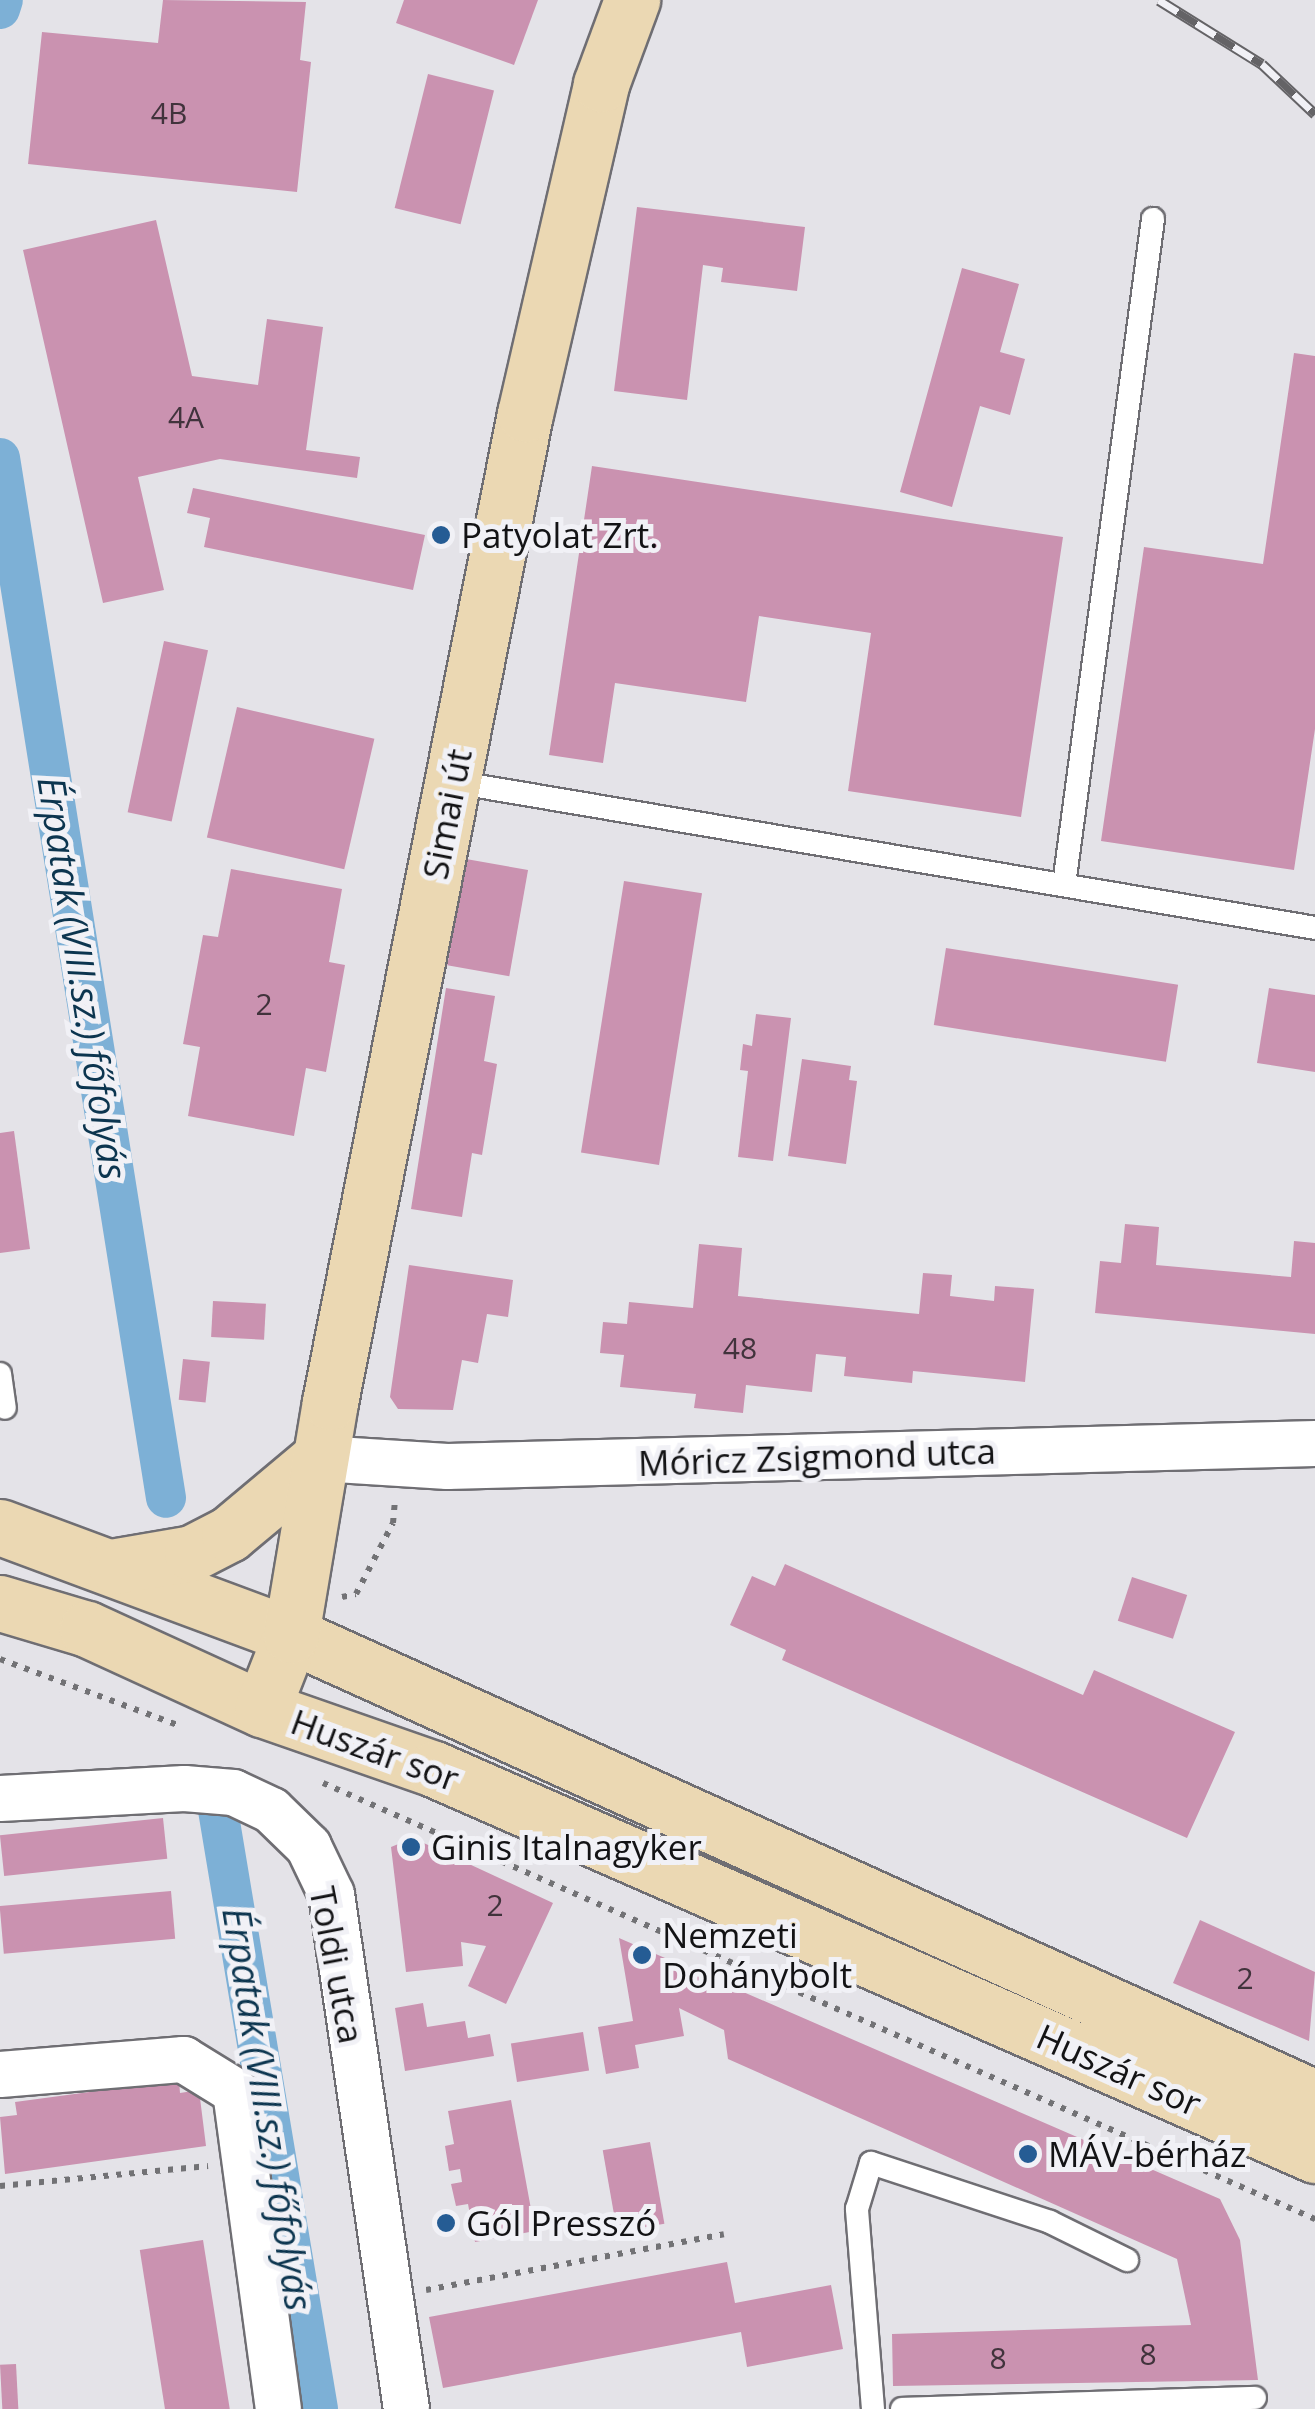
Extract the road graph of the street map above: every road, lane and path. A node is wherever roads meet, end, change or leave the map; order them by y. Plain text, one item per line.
1 (632, 0) edge
2 (1153, 219) dead end
3 (454, 782) junction
4 (1064, 885) junction
5 (1315, 928) edge
6 (0, 1374) edge
7 (5, 1408) dead end
8 (1315, 1443) edge
9 (320, 1458) junction
10 (0, 1527) edge
11 (116, 1566) junction
12 (0, 1603) edge
13 (291, 1635) junction
14 (0, 1659) edge
15 (262, 1709) junction
16 (188, 1729) dead end
17 (317, 1780) dead end
18 (0, 1798) edge
19 (0, 2074) edge
20 (1315, 2098) edge
21 (1315, 2155) edge
22 (244, 2162) junction
23 (0, 2186) edge
24 (1315, 2219) edge
25 (724, 2234) dead end
26 (1127, 2260) dead end
27 (390, 2296) junction
28 (1254, 2398) dead end
29 (278, 2409) edge
30 (406, 2409) edge
31 (873, 2409) edge
32 (902, 2409) edge

1 - 3 main road, Simai út
2 - 4 lane
3 - 4 lane
3 - 9 main road, Simai út
4 - 5 lane
6 - 7 lane
8 - 9 street, Móricz Zsigmond utca
9 - 11 main road
9 - 13 main road, Simai út
10 - 11 main road
11 - 13 main road
12 - 15 main road
13 - 15 main road, Huszár sor
13 - 20 main road, Huszár sor
14 - 16 path
15 - 21 main road, Huszár sor
17 - 24 path
18 - 27 street, Toldi utca
19 - 22 street
22 - 23 path
22 - 29 street
25 - 27 path
26 - 31 lane
27 - 30 street, Toldi utca
28 - 32 lane

